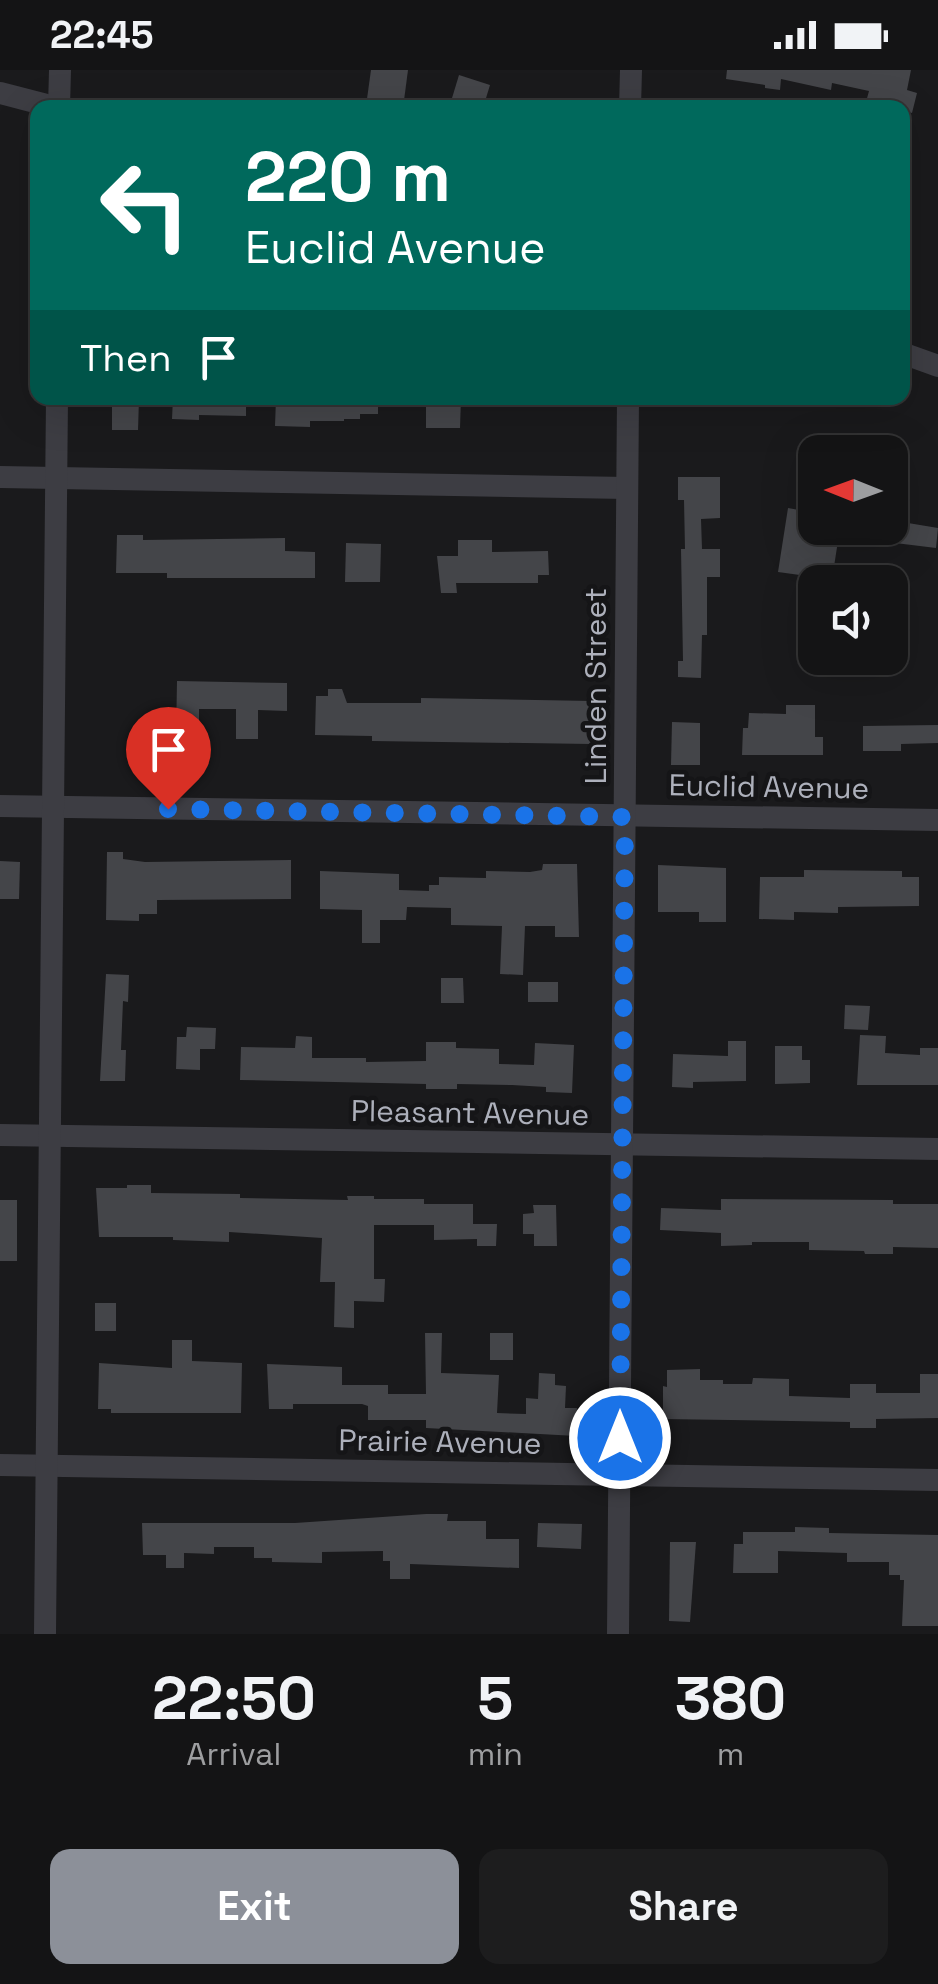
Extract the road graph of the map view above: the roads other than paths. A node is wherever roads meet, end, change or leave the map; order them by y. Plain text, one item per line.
1 (60, 70) edge
2 (631, 70) edge
3 (0, 93) edge
4 (59, 100) edge
5 (630, 100) edge
6 (30, 101) edge
7 (910, 356) edge
8 (938, 366) edge
9 (57, 405) edge
10 (628, 405) edge
11 (0, 477) edge
12 (56, 478) junction
13 (628, 488) junction
14 (0, 806) edge
15 (53, 807) junction
16 (625, 817) junction
17 (938, 820) edge
18 (0, 1134) edge
19 (50, 1136) junction
20 (622, 1146) junction
21 (938, 1149) edge
22 (0, 1464) edge
23 (47, 1465) junction
24 (619, 1475) junction
25 (938, 1480) edge
26 (45, 1634) edge
27 (618, 1634) edge

1 - 4 street
2 - 5 street
3 - 6 street
7 - 8 street
9 - 12 street
10 - 13 street, Linden Street
11 - 12 street
12 - 13 street
12 - 15 street
13 - 16 street, Linden Street
14 - 15 street, Euclid Avenue
15 - 16 street, Euclid Avenue
15 - 19 street
16 - 17 street, Euclid Avenue
16 - 20 street, Linden Street
18 - 19 street, Pleasant Avenue
19 - 20 street, Pleasant Avenue
19 - 23 street
20 - 21 street, Pleasant Avenue
20 - 24 street, Linden Street
22 - 23 street, Prairie Avenue
23 - 24 street, Prairie Avenue
23 - 26 street
24 - 25 street, Prairie Avenue
24 - 27 street, Linden Street

